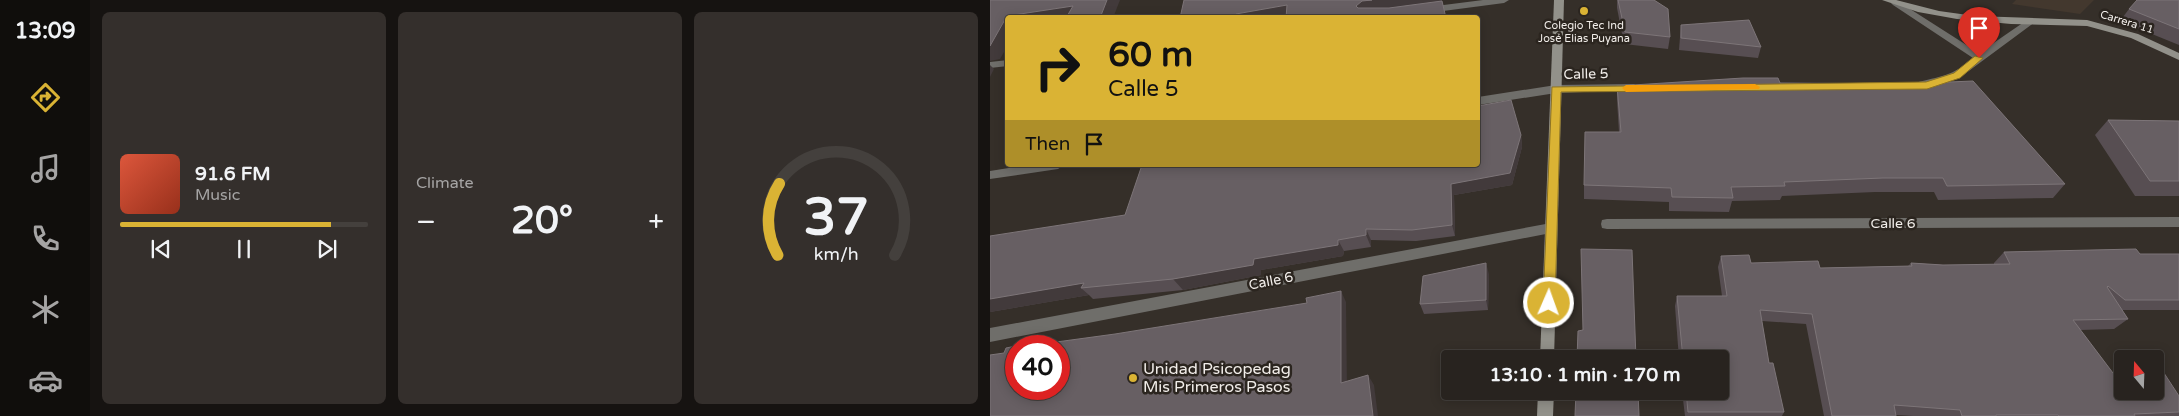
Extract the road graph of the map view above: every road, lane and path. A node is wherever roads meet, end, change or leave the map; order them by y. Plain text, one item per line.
1 (1504, 0) edge
2 (1559, 0) edge
3 (1891, 2) edge
4 (1416, 11) edge
5 (2030, 22) junction
6 (1979, 58) junction
7 (2179, 58) edge
8 (1005, 63) edge
9 (990, 65) edge
10 (1907, 86) edge
11 (1644, 88) edge
12 (1556, 89) junction
13 (1480, 101) edge
14 (1044, 167) edge
15 (990, 175) edge
16 (2179, 222) edge
17 (1607, 224) dead end
18 (1551, 228) junction
19 (990, 335) edge
20 (1547, 350) edge
21 (1546, 400) edge
22 (1545, 416) edge

1 - 4 street
2 - 12 street
3 - 5 street, Carrera 11
3 - 6 street
5 - 6 street
5 - 7 street, Carrera 11
6 - 10 street
8 - 9 street
11 - 12 street, Calle 5
12 - 13 street, Calle 5
12 - 18 street
14 - 15 street
16 - 17 street, Calle 6
18 - 19 street, Calle 6
18 - 20 street
21 - 22 street

